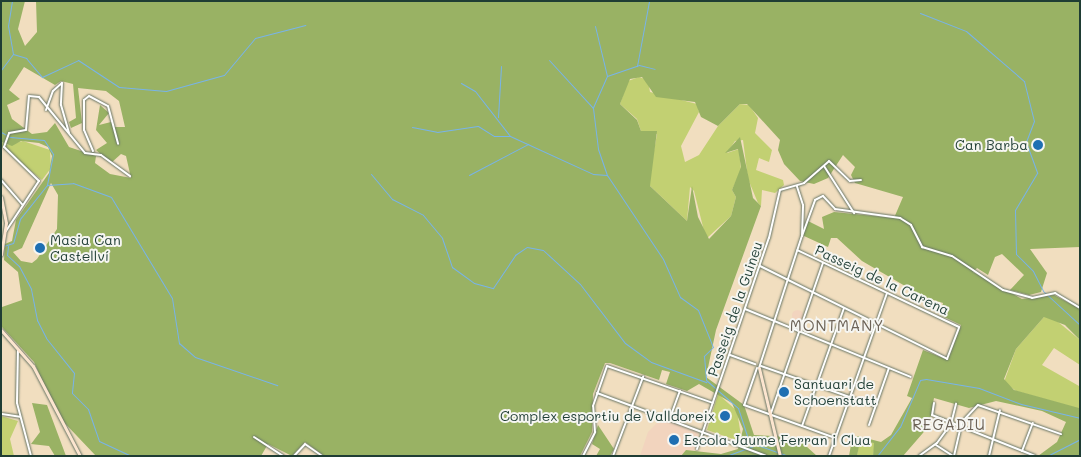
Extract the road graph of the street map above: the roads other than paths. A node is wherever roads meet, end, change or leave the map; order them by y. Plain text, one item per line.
1 (46, 110) junction
2 (69, 133) junction
3 (118, 144) dead end
4 (92, 151) junction
5 (822, 167) junction
6 (130, 176) dead end
7 (1, 180) edge
8 (861, 180) dead end
9 (796, 186) junction
10 (1, 197) edge
11 (23, 205) junction
12 (854, 213) junction
13 (9, 223) junction
14 (802, 236) junction
15 (797, 250) junction
16 (2, 252) edge
17 (823, 263) junction
18 (760, 266) junction
19 (787, 280) junction
20 (812, 293) junction
21 (887, 293) junction
22 (844, 308) junction
23 (1080, 308) edge
24 (745, 309) junction
25 (773, 321) junction
26 (875, 324) junction
27 (1, 330) edge
28 (799, 332) junction
29 (831, 344) junction
30 (18, 349) junction
31 (730, 355) junction
32 (863, 358) junction
33 (759, 362) junction
34 (755, 364) junction
35 (759, 367) junction
36 (889, 368) junction
37 (784, 374) junction
38 (643, 377) junction
39 (911, 377) dead end
40 (817, 385) junction
41 (680, 391) junction
42 (597, 393) junction
43 (849, 396) junction
44 (934, 402) dead end
45 (713, 403) junction
46 (956, 404) dead end
47 (632, 406) junction
48 (876, 406) junction
49 (1000, 410) junction
50 (2, 414) edge
51 (770, 415) junction
52 (20, 417) junction
53 (670, 418) junction
54 (1033, 423) junction
55 (951, 424) junction
56 (869, 425) dead end
57 (802, 426) junction
58 (960, 428) junction
59 (704, 431) junction
60 (1061, 434) dead end
61 (254, 438) dead end
62 (835, 438) junction
63 (995, 441) junction
64 (936, 445) junction
65 (698, 449) dead end
66 (755, 451) junction
67 (1022, 451) junction
68 (780, 455) edge
69 (31, 456) edge
70 (80, 456) edge
71 (283, 456) edge
72 (294, 456) edge
73 (322, 456) edge
74 (583, 456) edge
75 (613, 456) edge
76 (756, 456) edge
77 (766, 456) edge
78 (828, 456) edge
79 (918, 456) edge
80 (954, 456) edge
81 (989, 456) edge
82 (1035, 456) edge

1 - 2 street
1 - 2 street
1 - 11 street
2 - 4 street
3 - 4 street
4 - 6 street
5 - 8 street
5 - 9 street
5 - 12 street
7 - 11 street
9 - 14 street
9 - 18 street, Passeig de la Guineu
10 - 13 street
11 - 13 street
12 - 14 street
12 - 23 street
13 - 16 street
14 - 15 street
15 - 17 street, Passeig de la Carena
15 - 19 street
17 - 20 street
17 - 21 street, Passeig de la Carena
18 - 19 street
18 - 24 street, Passeig de la Guineu
19 - 20 street
19 - 25 street
20 - 22 street
20 - 28 street
21 - 26 street
21 - 26 street, Passeig de la Carena
22 - 26 street
22 - 29 street
24 - 25 street
24 - 31 street, Passeig de la Guineu
25 - 28 street
25 - 33 street
26 - 32 street
27 - 30 street
28 - 29 street
28 - 37 street
29 - 32 street
29 - 40 street
30 - 52 street
30 - 70 street
31 - 34 street
31 - 45 street, Passeig de la Guineu
32 - 36 street
32 - 43 street
33 - 34 street
33 - 35 street
34 - 35 street
35 - 37 street
35 - 51 street
35 - 51 street
36 - 39 street
36 - 48 street
37 - 40 street
37 - 51 street
38 - 41 street
38 - 42 street
38 - 47 street
40 - 43 street
40 - 57 street
41 - 45 street
41 - 53 street
42 - 47 street
42 - 74 street
43 - 48 street
43 - 62 street
44 - 55 street
45 - 59 street, Passeig de la Guineu
46 - 55 street
47 - 53 street
47 - 75 street
48 - 56 street
49 - 54 street
49 - 58 street
49 - 63 street
50 - 52 street
51 - 57 street
51 - 68 street
52 - 69 street
53 - 59 street
54 - 60 street
54 - 67 street
55 - 58 street
55 - 64 street
57 - 62 street
58 - 63 street
58 - 80 street
59 - 65 street, Passeig de la Guineu
59 - 66 street
61 - 71 street
62 - 78 street
63 - 67 street
63 - 81 street
64 - 79 street
64 - 80 street
66 - 76 street
66 - 77 street
67 - 82 street
72 - 73 street

